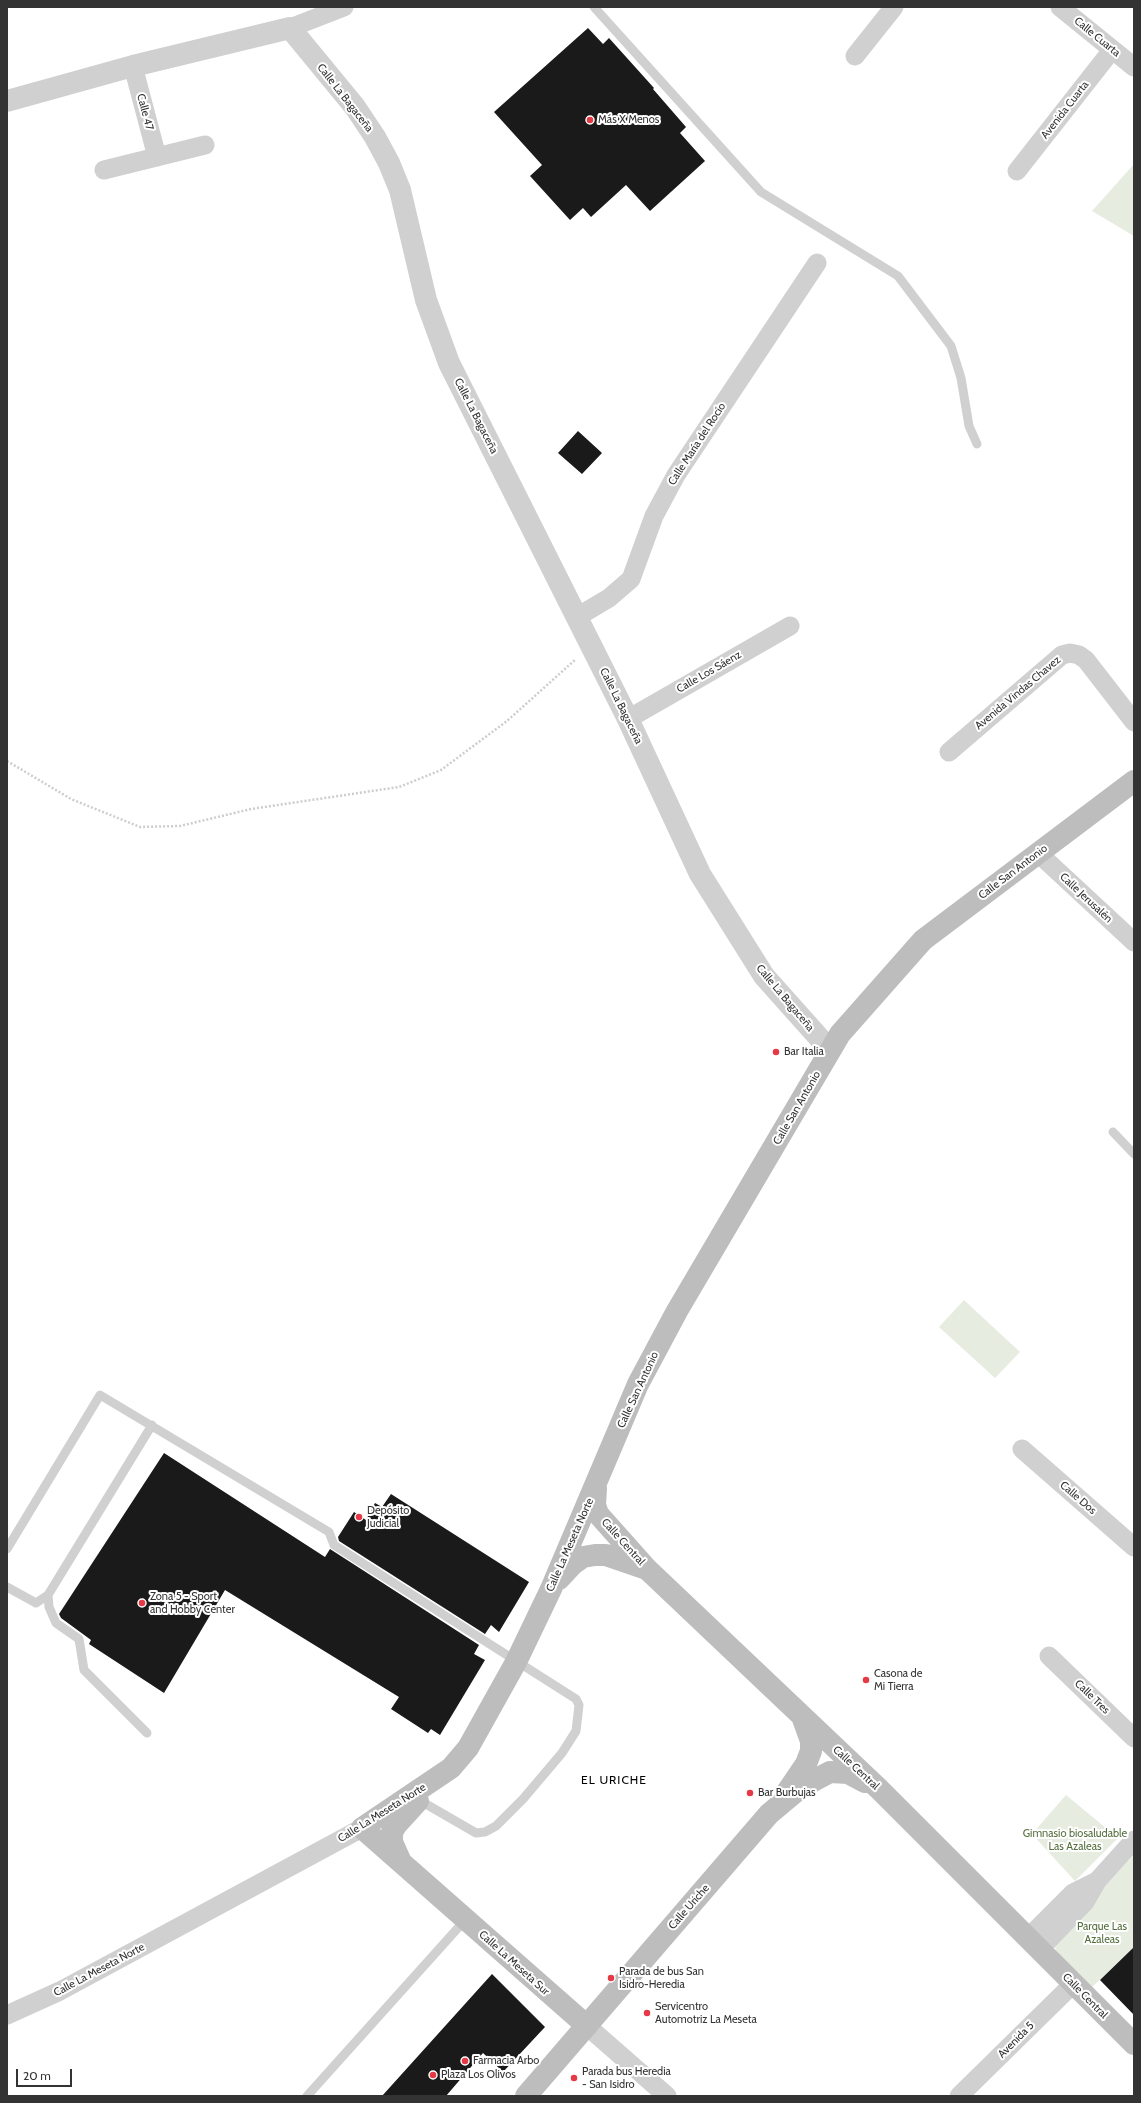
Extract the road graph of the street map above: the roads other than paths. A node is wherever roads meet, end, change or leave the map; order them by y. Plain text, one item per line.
1 (344, 7) edge
2 (594, 7) edge
3 (894, 7) edge
4 (1060, 7) edge
5 (290, 28) junction
6 (1112, 50) junction
7 (855, 56) dead end
8 (133, 66) junction
9 (1134, 67) edge
10 (7, 101) edge
11 (205, 145) dead end
12 (157, 157) junction
13 (104, 170) dead end
14 (1017, 171) dead end
15 (817, 263) dead end
16 (977, 444) dead end
17 (577, 616) junction
18 (790, 626) dead end
19 (628, 718) junction
20 (1134, 722) edge
21 (949, 752) dead end
22 (1134, 780) edge
23 (1038, 854) junction
24 (1134, 942) edge
25 (830, 1050) junction
26 (1113, 1132) dead end
27 (1134, 1154) edge
28 (152, 1425) junction
29 (1022, 1449) dead end
30 (596, 1484) junction
31 (1134, 1547) edge
32 (7, 1550) edge
33 (647, 1569) junction
34 (7, 1588) edge
35 (551, 1589) junction
36 (48, 1595) junction
37 (1049, 1656) dead end
38 (516, 1662) junction
39 (802, 1718) junction
40 (147, 1733) dead end
41 (1134, 1738) edge
42 (451, 1768) junction
43 (879, 1789) junction
44 (419, 1800) junction
45 (769, 1814) junction
46 (362, 1828) junction
47 (1134, 1840) edge
48 (400, 1860) junction
49 (466, 1920) junction
50 (1034, 1944) junction
51 (1073, 1984) junction
52 (608, 2000) junction
53 (564, 2007) junction
54 (7, 2015) edge
55 (587, 2026) junction
56 (1134, 2044) edge
57 (307, 2096) edge
58 (526, 2096) edge
59 (667, 2096) edge
60 (960, 2096) edge

1 - 5 street
2 - 16 lane
3 - 7 street
4 - 6 street, Calle Cuarta
5 - 8 street
5 - 17 street, Calle La Bagaceña
6 - 9 street, Calle Cuarta
6 - 14 street, Avenida Cuarta
8 - 10 street
8 - 12 street, Calle 47
11 - 12 street
12 - 13 street
15 - 17 street, Calle María del Rocío
17 - 19 street, Calle La Bagaceña
18 - 19 street, Calle Los Sáenz
19 - 25 street, Calle La Bagaceña
20 - 21 street, Avenida Vindas Chavez
22 - 23 main road, Calle San Antonio
23 - 24 street, Calle Jerusalén
23 - 25 main road, Calle San Antonio
25 - 30 main road, Calle San Antonio
26 - 27 lane
28 - 32 lane
28 - 36 lane
28 - 38 lane
29 - 31 street, Calle Dos
30 - 33 main road, Calle Central
30 - 35 main road, Calle La Meseta Norte
33 - 35 main road
33 - 39 main road, Calle Central
34 - 36 lane
35 - 38 main road, Calle La Meseta Norte
36 - 40 lane
37 - 41 street, Calle Tres
38 - 42 main road, Calle La Meseta Norte
38 - 44 lane
39 - 43 main road, Calle Central
39 - 45 main road
42 - 44 main road
42 - 46 main road, Calle La Meseta Norte
43 - 45 main road, Calle Uriche
43 - 50 main road, Calle Central
44 - 48 main road
45 - 52 main road, Calle Uriche
46 - 48 main road, Calle La Meseta Sur
46 - 54 street, Calle La Meseta Norte
47 - 50 street
48 - 49 main road, Calle La Meseta Sur
49 - 53 main road, Calle La Meseta Sur
49 - 57 lane
50 - 51 main road, Calle Central
51 - 56 main road, Calle Central
51 - 60 street, Avenida 5
52 - 53 main road
52 - 55 main road, Calle Uriche
53 - 55 main road, Calle La Meseta Sur
55 - 58 main road, Calle Uriche
55 - 59 street, Calle La Meseta Sur

